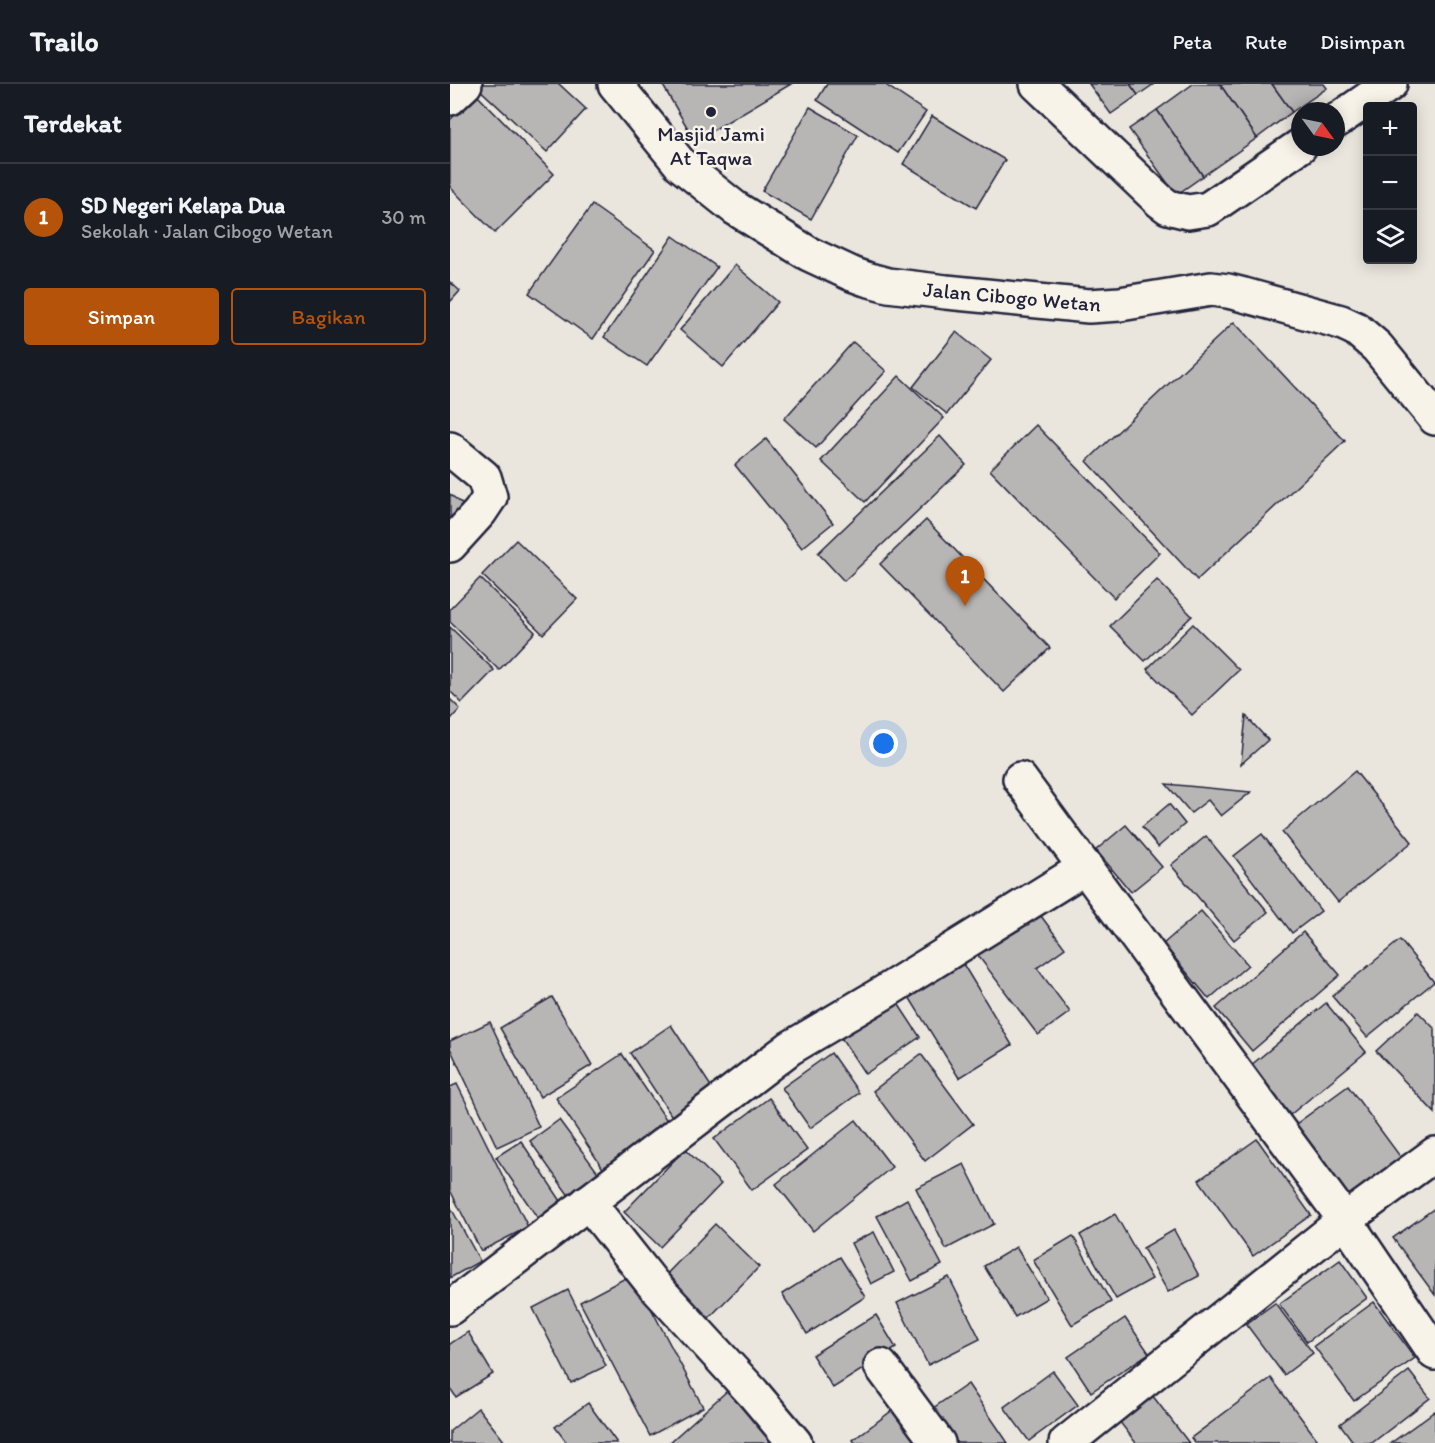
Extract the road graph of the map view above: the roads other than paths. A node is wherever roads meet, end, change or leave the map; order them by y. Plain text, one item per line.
1 (465, 84) edge
2 (615, 84) edge
3 (1037, 84) edge
4 (1390, 84) edge
5 (450, 98) edge
6 (1345, 115) edge
7 (1291, 152) edge
8 (1435, 418) edge
9 (450, 449) edge
10 (450, 545) edge
11 (1020, 778) dead end
12 (1086, 867) junction
13 (1435, 1154) edge
14 (588, 1202) junction
15 (1346, 1220) junction
16 (450, 1308) edge
17 (1435, 1353) edge
18 (881, 1366) dead end
19 (795, 1443) edge
20 (938, 1443) edge
21 (1066, 1443) edge

1 - 5 street
2 - 8 street, Jalan Cibogo Wetan
3 - 7 street
4 - 6 street
9 - 10 street
11 - 12 street
12 - 14 street
12 - 15 street
13 - 15 street
14 - 16 street
14 - 19 street
15 - 17 street
15 - 21 street
18 - 20 street

